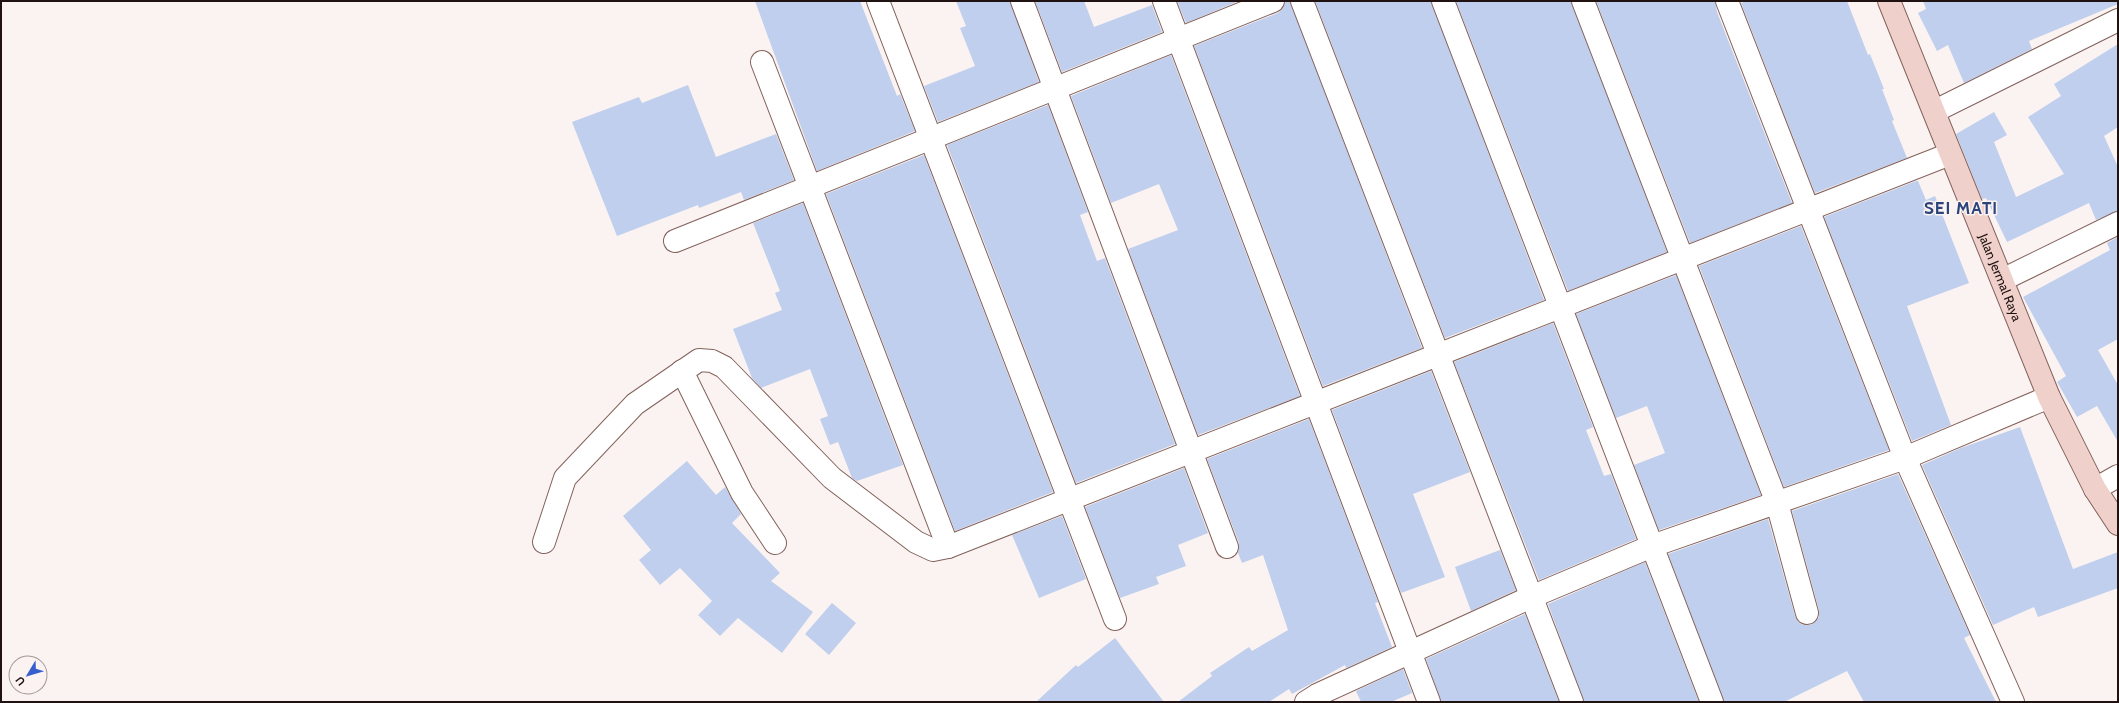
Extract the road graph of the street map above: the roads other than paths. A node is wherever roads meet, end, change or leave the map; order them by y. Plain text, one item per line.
1 (878, 1) edge
2 (1022, 1) edge
3 (1164, 1) edge
4 (1273, 1) edge
5 (1302, 1) edge
6 (1443, 1) edge
7 (1583, 1) edge
8 (1727, 1) edge
9 (1889, 1) edge
10 (2118, 20) edge
11 (1178, 39) junction
12 (762, 62) dead end
13 (1055, 89) junction
14 (1935, 111) junction
15 (931, 138) junction
16 (1950, 154) junction
17 (810, 187) junction
18 (1808, 209) junction
19 (2118, 223) edge
20 (675, 241) dead end
21 (1682, 259) junction
22 (2002, 280) junction
23 (1561, 306) junction
24 (1438, 354) junction
25 (682, 372) junction
26 (2049, 397) junction
27 (1315, 403) junction
28 (1191, 451) junction
29 (1905, 458) junction
30 (2118, 476) edge
31 (2094, 489) junction
32 (1069, 499) junction
33 (1777, 503) junction
34 (2118, 524) edge
35 (544, 542) dead end
36 (775, 543) dead end
37 (1652, 546) junction
38 (948, 547) junction
39 (1226, 547) dead end
40 (1531, 597) junction
41 (1807, 613) dead end
42 (1115, 618) dead end
43 (1408, 652) junction
44 (1306, 702) edge
45 (1429, 702) edge
46 (1572, 702) edge
47 (1712, 702) edge
48 (2013, 702) edge

1 - 15 street
2 - 13 street
3 - 11 street
4 - 11 street
5 - 24 street
6 - 23 street
7 - 21 street
8 - 18 street
9 - 14 street, Jalan Jermal Raya
10 - 14 street
11 - 13 street
11 - 27 street
12 - 17 street
13 - 15 street
13 - 28 street
14 - 16 street, Jalan Jermal Raya
15 - 17 street
15 - 32 street
16 - 18 street
16 - 22 street, Jalan Jermal Raya
17 - 20 street
17 - 38 street
18 - 21 street
18 - 29 street
19 - 22 street
21 - 23 street
21 - 33 street
22 - 26 street, Jalan Jermal Raya
23 - 24 street
23 - 37 street
24 - 27 street
24 - 40 street
25 - 35 street
25 - 36 street
25 - 38 street
26 - 29 street
26 - 31 street, Jalan Jermal Raya
27 - 28 street
27 - 43 street
28 - 32 street
28 - 39 street
29 - 33 street
29 - 48 street
30 - 31 street
31 - 34 street, Jalan Jermal Raya
32 - 38 street
32 - 42 street
33 - 37 street
33 - 41 street
37 - 40 street
37 - 47 street
40 - 43 street
40 - 46 street
43 - 44 street
43 - 45 street

